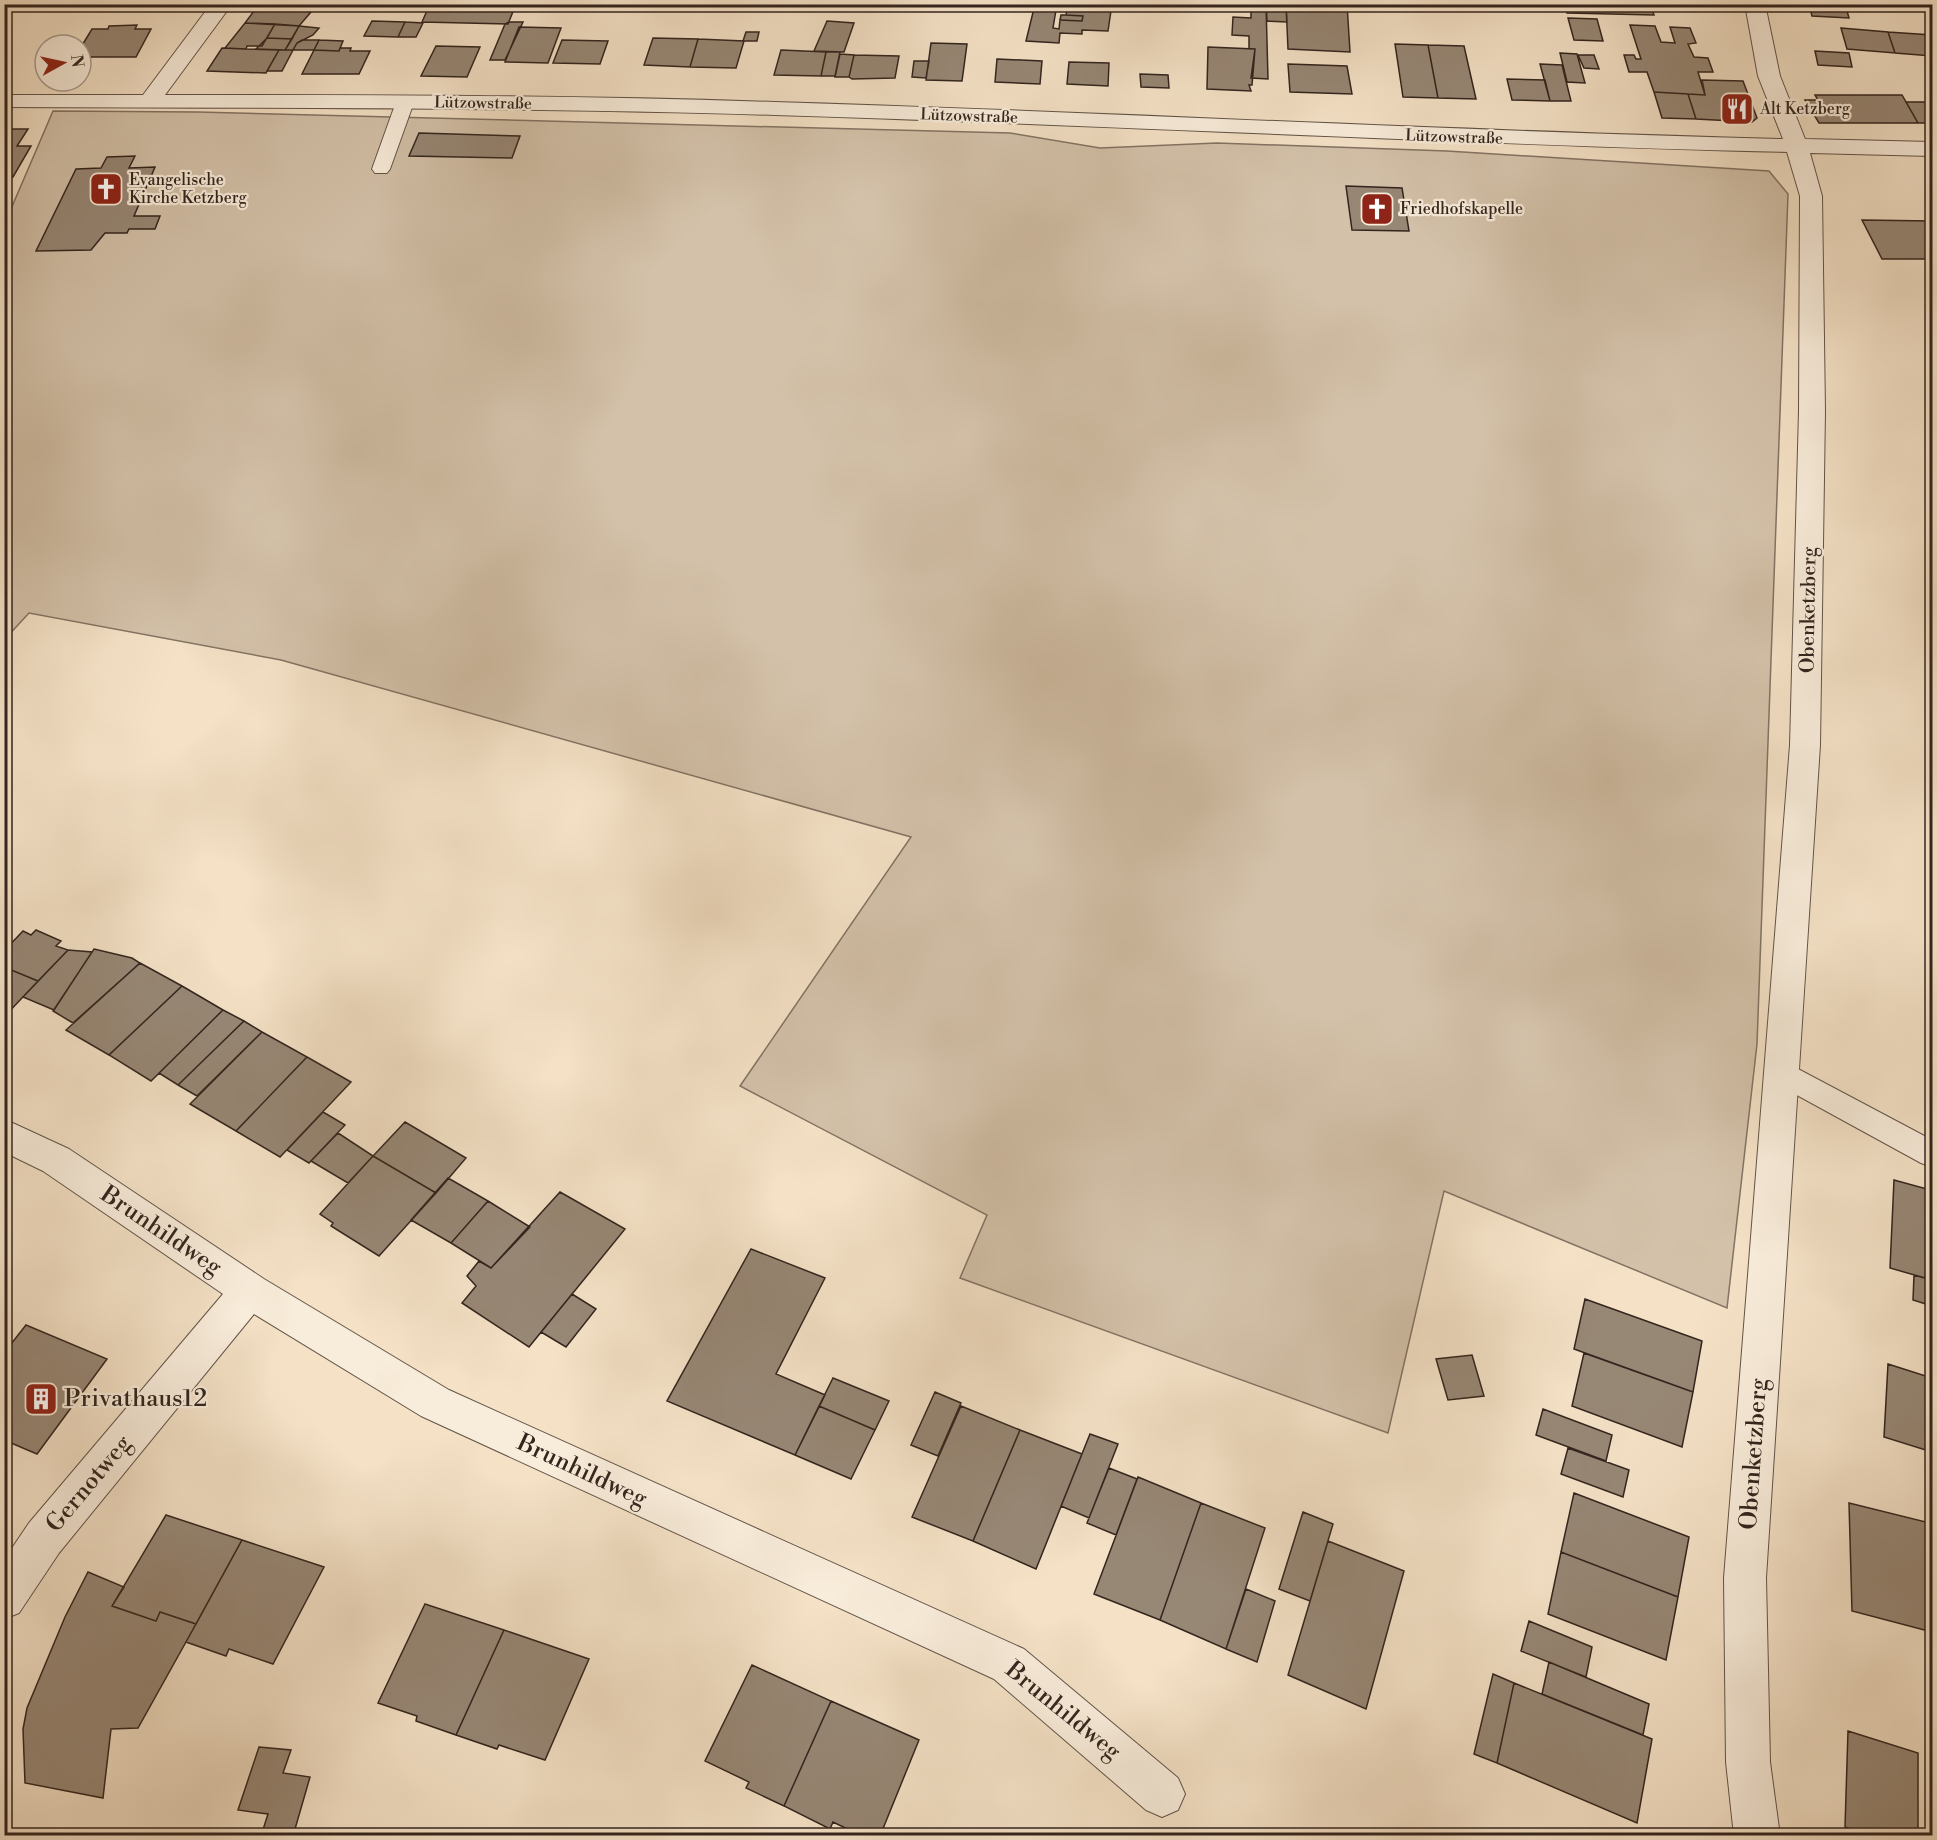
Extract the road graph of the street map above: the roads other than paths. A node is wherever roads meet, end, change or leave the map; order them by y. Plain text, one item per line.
1 (222, 4) edge
2 (1755, 4) edge
3 (4, 101) edge
4 (148, 102) junction
5 (405, 102) junction
6 (1797, 147) junction
7 (1932, 149) edge
8 (381, 169) dead end
9 (1783, 1073) junction
10 (4, 1134) edge
11 (1932, 1154) edge
12 (250, 1291) junction
13 (4, 1598) edge
14 (1162, 1794) dead end
15 (1757, 1836) edge

1 - 4 street
2 - 6 street, Obenketzberg
3 - 4 street, Lützowstraße
4 - 5 street, Lützowstraße
5 - 6 street, Lützowstraße
5 - 8 lane
6 - 7 street, Lützowstraße
6 - 9 street, Obenketzberg
9 - 11 lane
9 - 15 street, Obenketzberg
10 - 12 street, Brunhildweg
12 - 13 street, Gernotweg
12 - 14 street, Brunhildweg

